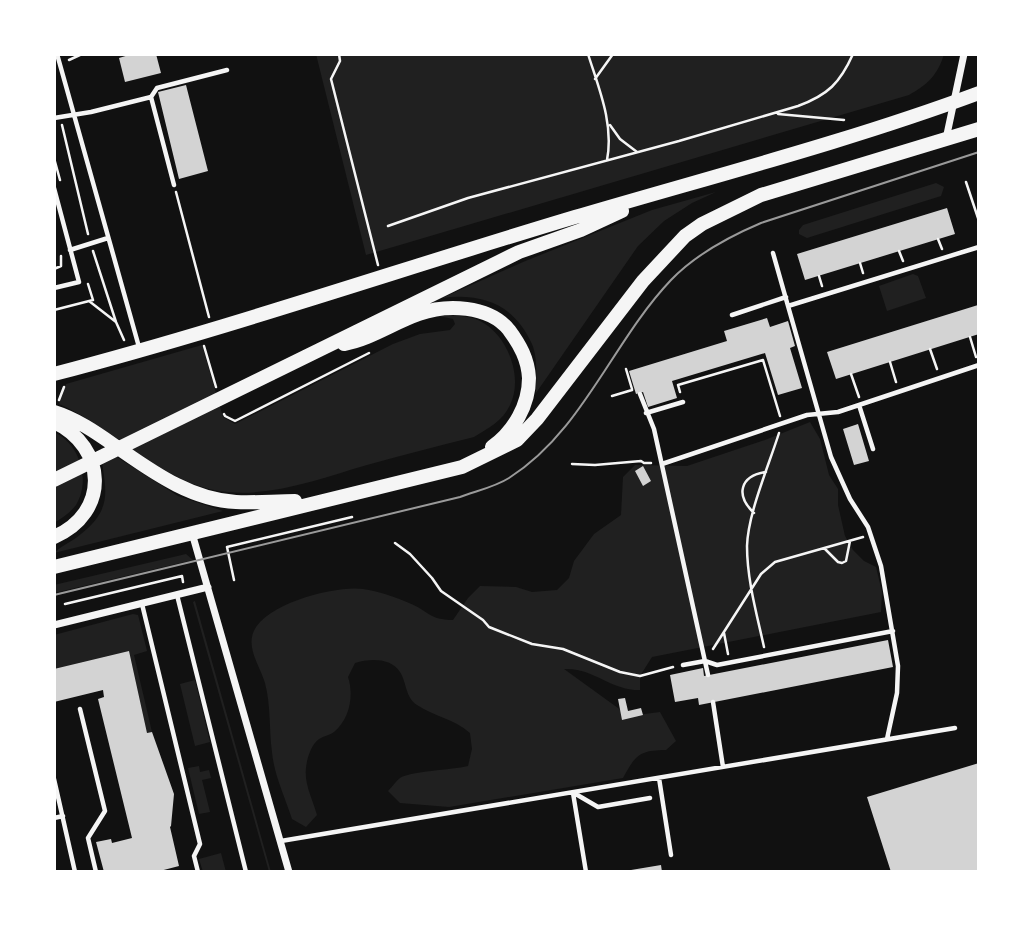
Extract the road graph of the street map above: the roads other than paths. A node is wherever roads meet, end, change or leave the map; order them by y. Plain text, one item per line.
1 (57, 54) edge
2 (964, 54) edge
3 (227, 71) dead end
4 (979, 93) edge
5 (152, 97) junction
6 (954, 102) junction
7 (74, 115) junction
8 (57, 117) edge
9 (979, 129) edge
10 (946, 139) junction
11 (174, 185) road end
12 (54, 188) edge
13 (662, 193) junction
14 (108, 238) junction
15 (979, 247) edge
16 (70, 250) junction
17 (773, 253) dead end
18 (54, 288) edge
19 (786, 297) junction
20 (788, 306) junction
21 (732, 315) dead end
22 (322, 348) junction
23 (140, 352) junction
24 (979, 365) edge
25 (60, 379) edge
26 (640, 394) road end
27 (683, 402) road end
28 (860, 404) junction
29 (56, 407) edge
30 (646, 413) junction
31 (820, 414) junction
32 (54, 422) edge
33 (873, 449) dead end
34 (662, 462) junction
35 (462, 467) junction
36 (54, 480) edge
37 (321, 500) junction
38 (192, 532) junction
39 (54, 537) edge
40 (54, 567) edge
41 (208, 587) junction
42 (177, 594) junction
43 (141, 603) junction
44 (54, 625) edge
45 (893, 631) junction
46 (705, 661) junction
47 (683, 665) road end
48 (708, 675) dead end
49 (713, 702) dead end
50 (80, 709) dead end
51 (955, 728) dead end
52 (887, 738) junction
53 (723, 767) junction
54 (659, 778) junction
55 (54, 779) edge
56 (573, 792) junction
57 (650, 798) dead end
58 (63, 817) junction
59 (54, 818) edge
60 (280, 841) junction
61 (671, 855) dead end
62 (75, 872) edge
63 (96, 872) edge
64 (198, 872) edge
65 (246, 872) edge
66 (289, 872) edge
67 (586, 872) edge

1 - 7 lane
2 - 6 street
3 - 5 lane
4 - 6 main road
5 - 7 lane
5 - 11 lane
6 - 10 street
6 - 13 main road
7 - 8 lane
7 - 14 lane
9 - 10 main road
10 - 35 main road
12 - 16 lane
13 - 22 main road
13 - 23 main road
14 - 16 lane
14 - 23 lane
15 - 20 lane
16 - 18 lane
17 - 19 lane
19 - 20 lane
19 - 21 lane
20 - 31 lane
22 - 35 main road
22 - 36 main road
23 - 25 main road
24 - 28 lane
26 - 30 lane
27 - 30 lane
28 - 31 lane
28 - 33 lane
29 - 37 main road
30 - 34 lane
31 - 34 lane
31 - 45 lane
32 - 39 main road
34 - 46 lane
35 - 37 main road
37 - 38 main road
38 - 40 main road
38 - 41 street
41 - 42 street
41 - 60 street
42 - 43 street
42 - 65 lane
43 - 44 street
43 - 64 lane
45 - 46 lane
45 - 52 lane
46 - 47 lane
46 - 48 lane
49 - 53 lane
50 - 63 lane
51 - 52 lane
52 - 53 lane
53 - 54 lane
54 - 56 lane
54 - 61 lane
55 - 58 lane
56 - 57 lane
56 - 60 lane
56 - 67 lane
58 - 59 lane
58 - 62 lane
60 - 66 street

